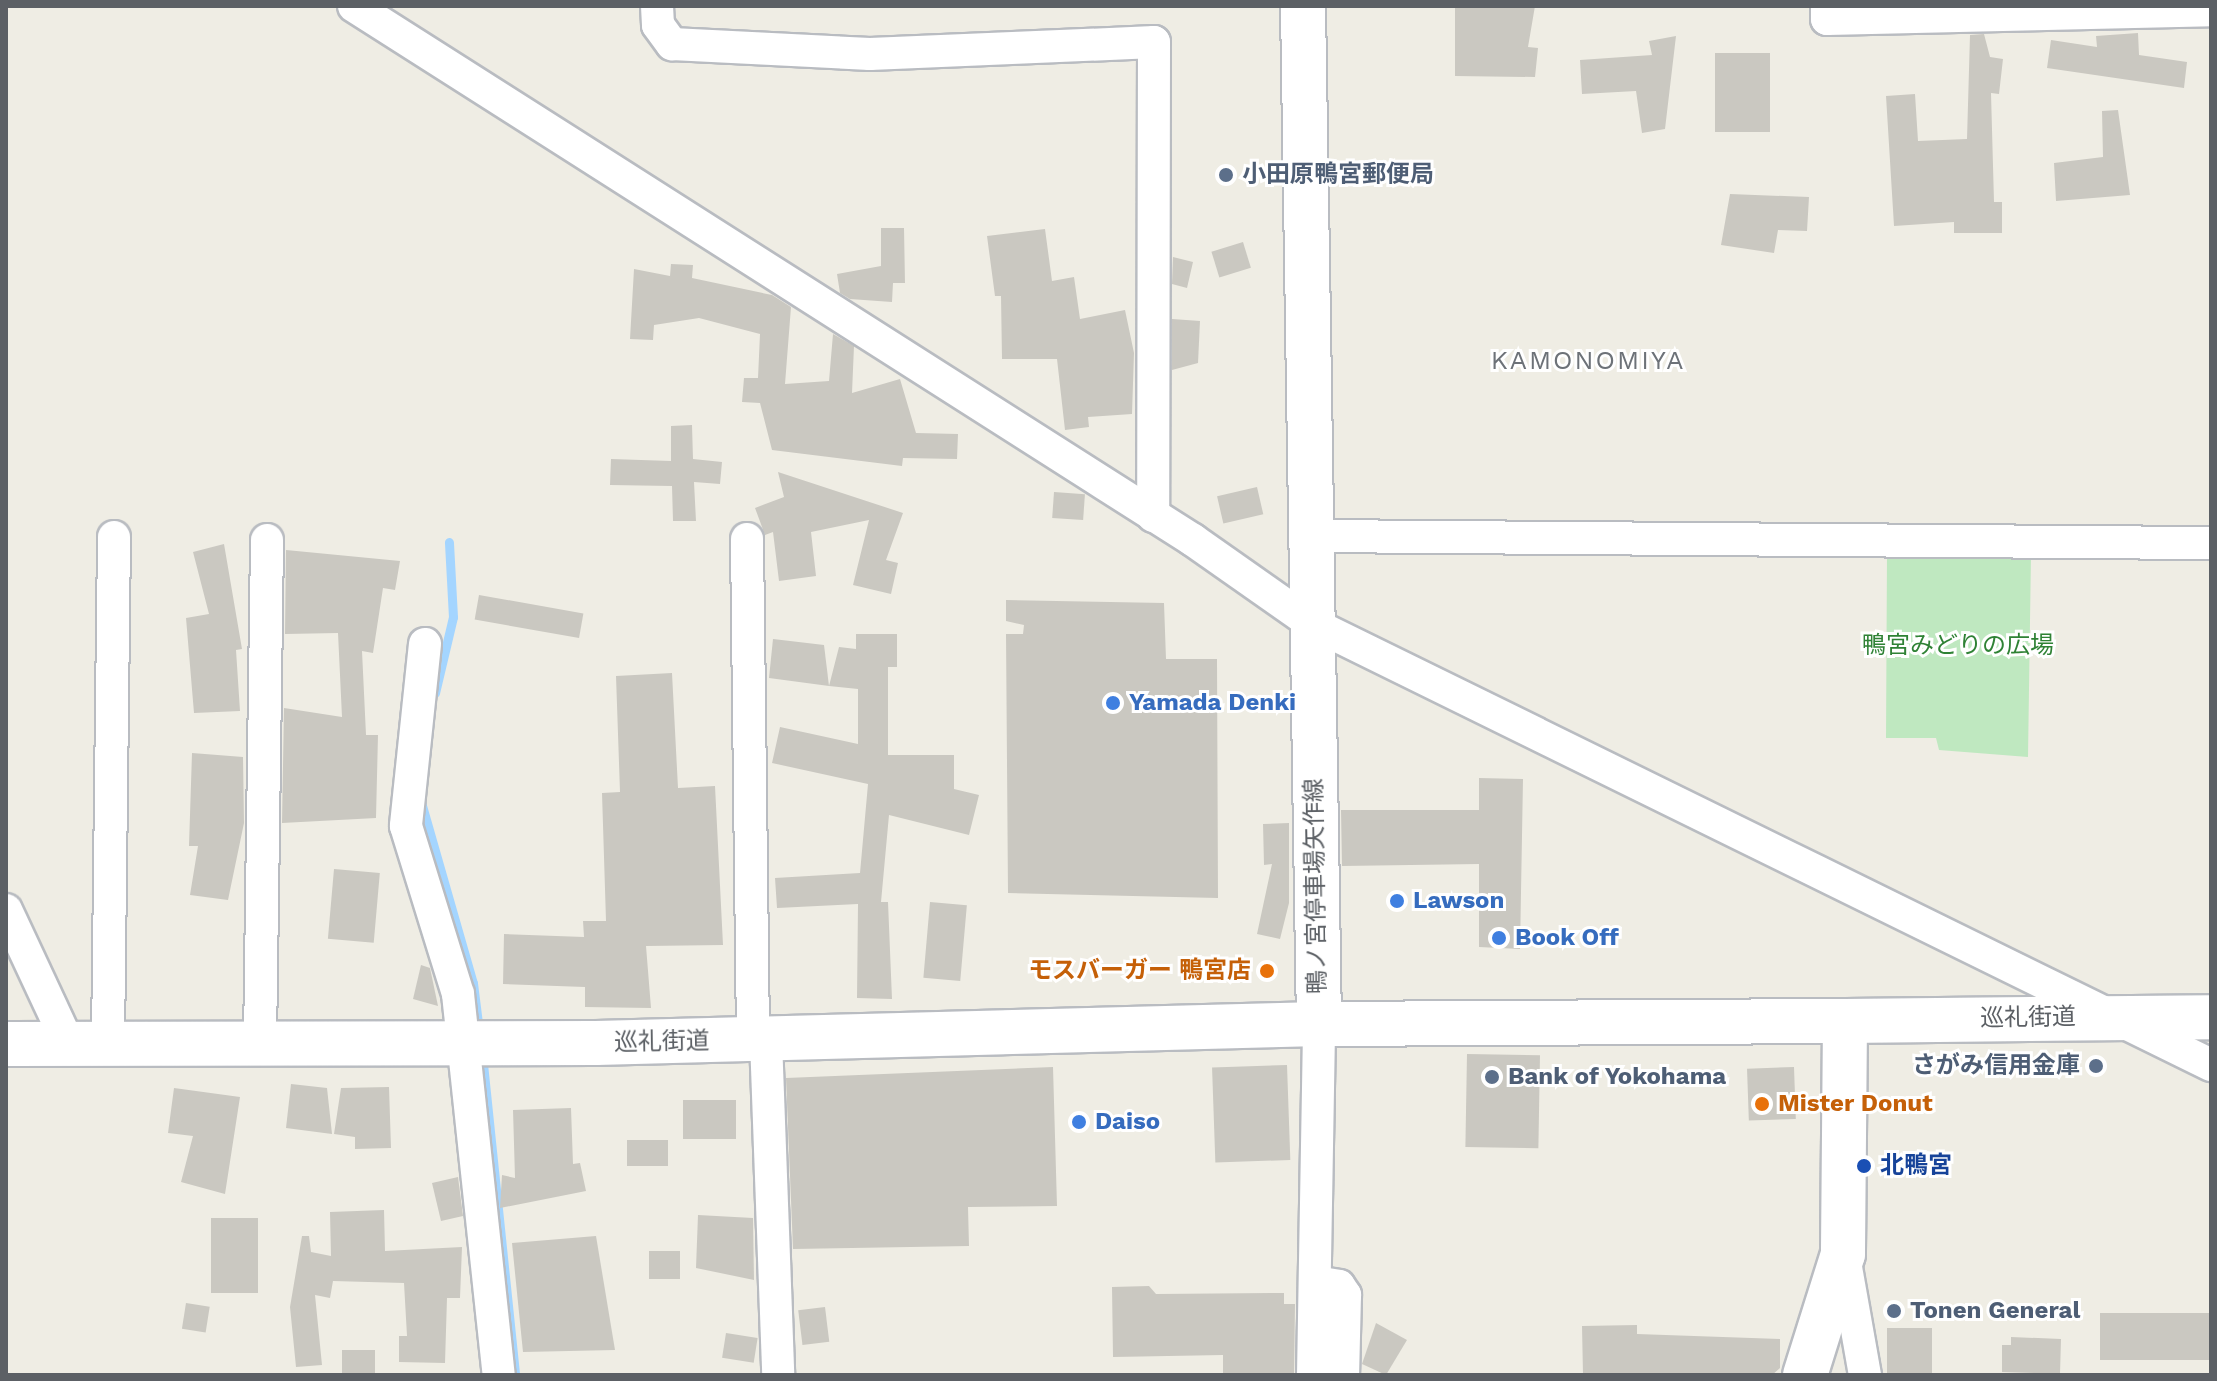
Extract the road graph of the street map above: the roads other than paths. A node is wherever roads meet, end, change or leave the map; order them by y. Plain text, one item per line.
1 (354, 6) edge
2 (657, 6) edge
3 (1303, 6) edge
4 (1827, 6) edge
5 (2211, 10) edge
6 (1153, 516) junction
7 (1312, 536) junction
8 (114, 537) dead end
9 (747, 539) dead end
10 (267, 540) dead end
11 (2211, 543) edge
12 (1311, 623) junction
13 (425, 644) dead end
14 (6, 910) edge
15 (2116, 1017) junction
16 (2211, 1017) edge
17 (1845, 1021) junction
18 (1319, 1024) junction
19 (760, 1040) junction
20 (88, 1043) junction
21 (260, 1043) junction
22 (458, 1043) junction
23 (6, 1044) edge
24 (2211, 1065) edge
25 (1843, 1254) junction
26 (1315, 1282) junction
27 (499, 1375) edge
28 (778, 1375) edge
29 (1313, 1375) edge
30 (1343, 1375) edge
31 (1805, 1375) edge
32 (1865, 1375) edge

1 - 6 street
2 - 6 street
3 - 7 main road, 鴨ノ宮停車場矢作線
4 - 5 street
6 - 12 street
7 - 11 street
7 - 12 main road, 鴨ノ宮停車場矢作線
8 - 20 street
9 - 19 street
10 - 21 street
12 - 15 street
12 - 18 main road, 鴨ノ宮停車場矢作線
13 - 22 street
14 - 20 street
15 - 16 main road, 巡礼街道
15 - 17 main road, 巡礼街道
15 - 24 street
17 - 18 main road, 鴨ノ宮停車場矢作線
17 - 25 main road
18 - 19 main road, 巡礼街道
18 - 26 street
19 - 22 main road, 巡礼街道
19 - 28 street
20 - 21 main road, 巡礼街道
20 - 23 main road, 巡礼街道
21 - 22 main road, 巡礼街道
22 - 27 street
25 - 31 main road
25 - 32 street
26 - 29 street
26 - 30 street

